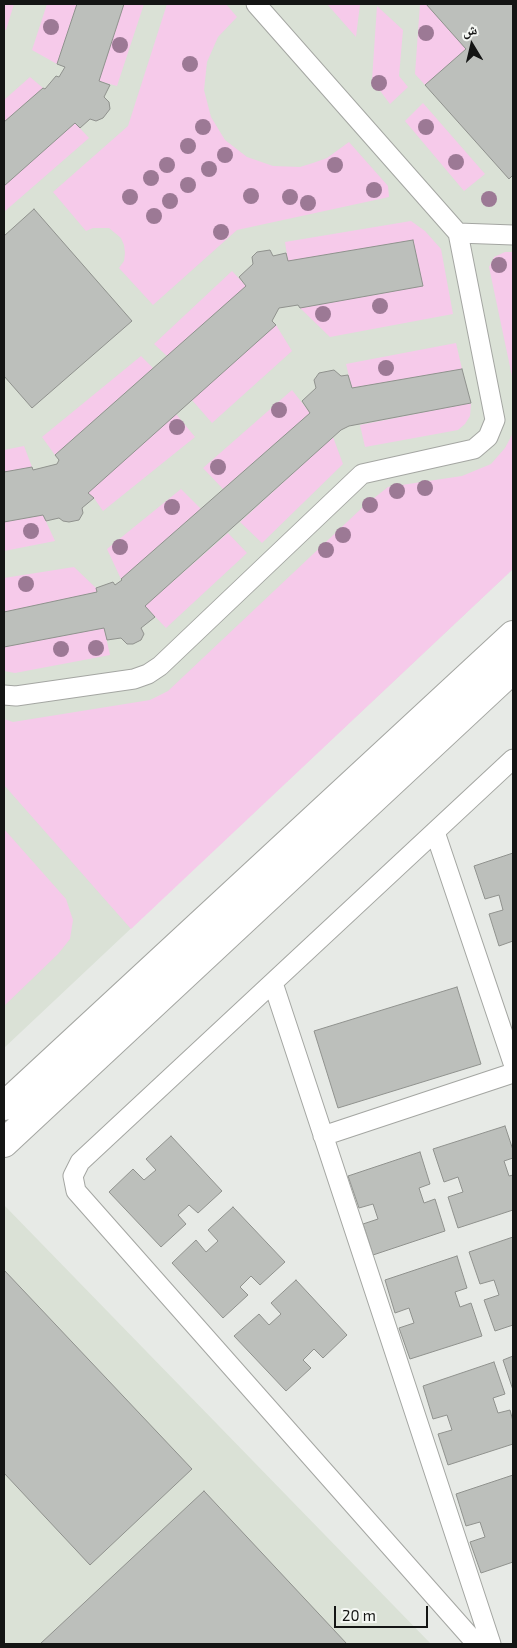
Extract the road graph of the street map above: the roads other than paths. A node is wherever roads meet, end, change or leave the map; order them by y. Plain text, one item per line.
1 (256, 4) edge
2 (458, 234) junction
3 (513, 235) edge
4 (513, 634) edge
5 (513, 669) edge
6 (4, 695) edge
7 (513, 760) edge
8 (435, 832) junction
9 (273, 983) junction
10 (513, 1062) edge
11 (513, 1073) edge
12 (4, 1106) edge
13 (323, 1136) junction
14 (4, 1144) edge
15 (479, 1644) edge
16 (491, 1644) edge

1 - 2 lane
2 - 3 lane
2 - 6 lane
4 - 12 main road
5 - 14 main road
7 - 8 lane
8 - 9 lane
8 - 10 lane
9 - 13 lane
9 - 15 lane
11 - 13 lane
13 - 16 lane

